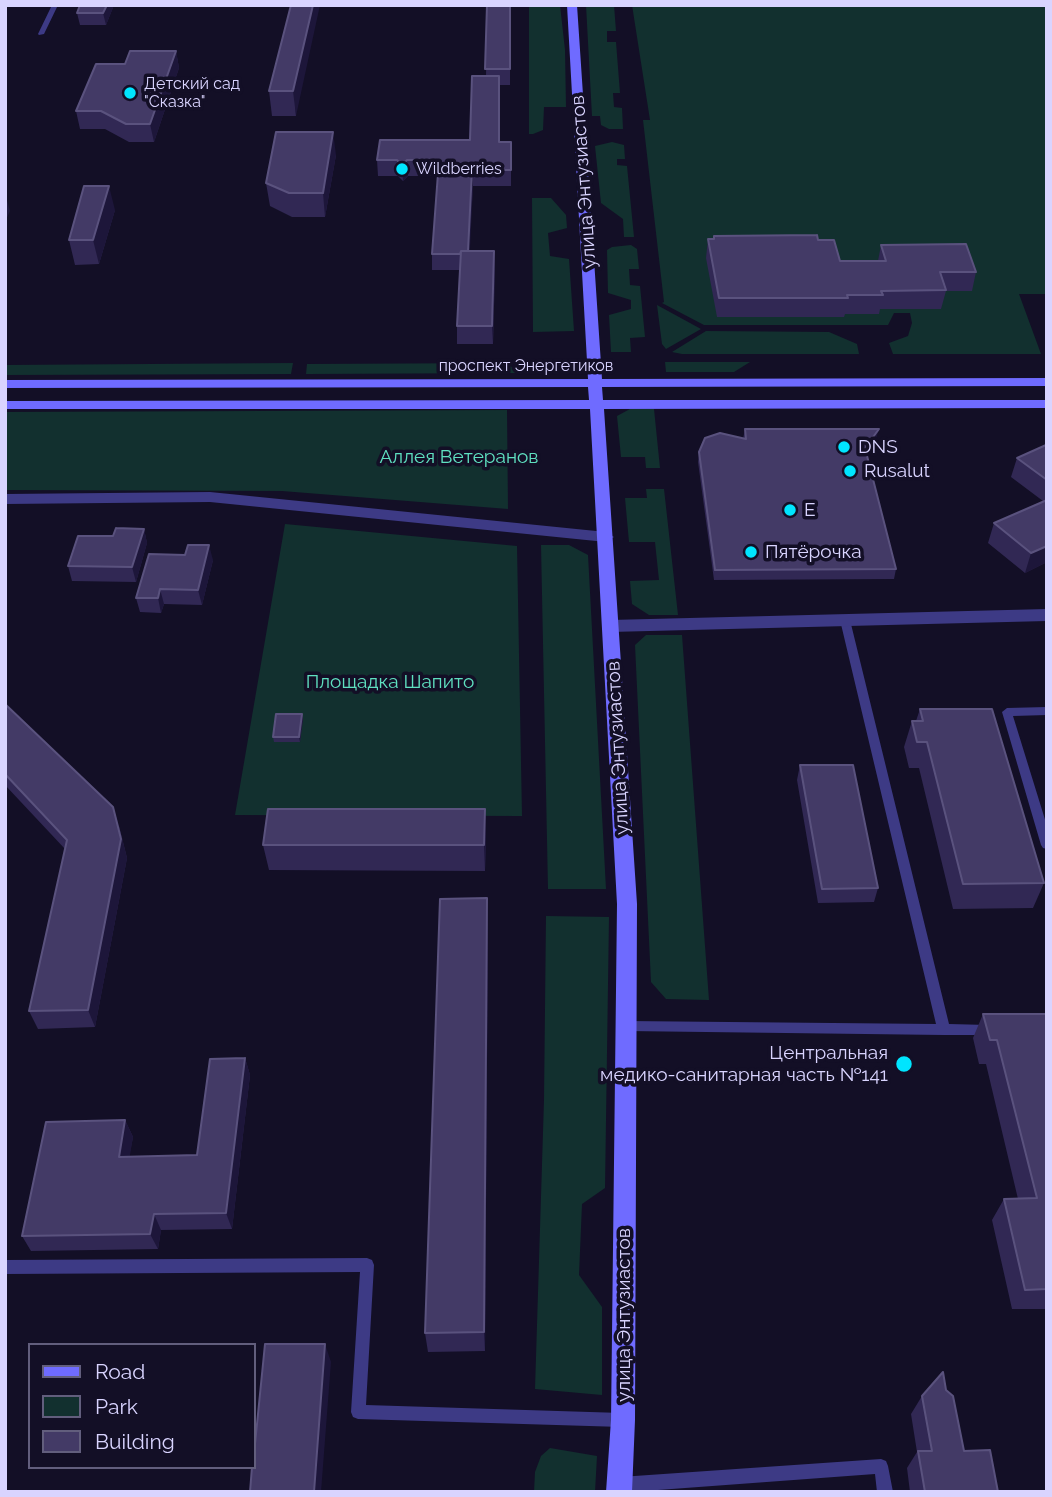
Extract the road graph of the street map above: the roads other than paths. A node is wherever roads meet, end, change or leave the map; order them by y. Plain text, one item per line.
1 (55, 5) edge
2 (572, 5) edge
3 (41, 34) dead end
4 (1047, 382) edge
5 (5, 384) edge
6 (597, 384) junction
7 (598, 404) junction
8 (1047, 404) edge
9 (5, 405) edge
10 (5, 499) edge
11 (606, 537) junction
12 (1047, 615) edge
13 (845, 620) junction
14 (610, 626) junction
15 (1047, 711) edge
16 (1047, 845) edge
17 (626, 1026) junction
18 (944, 1030) junction
19 (995, 1030) edge
20 (5, 1266) edge
21 (623, 1420) junction
22 (619, 1489) edge
23 (885, 1492) edge

1 - 3 lane
2 - 6 main road, улица Энтузиастов
4 - 6 main road, проспект Энергетиков
5 - 6 main road, проспект Энергетиков
6 - 7 main road, улица Энтузиастов
7 - 8 main road, проспект Энергетиков
7 - 9 main road, проспект Энергетиков
7 - 11 main road, улица Энтузиастов
10 - 11 street
11 - 14 main road, улица Энтузиастов
12 - 13 street
13 - 14 street
13 - 18 lane
14 - 17 main road, улица Энтузиастов
15 - 16 lane
17 - 18 lane
17 - 21 main road, улица Энтузиастов
18 - 19 lane
20 - 21 lane
21 - 22 main road, улица Энтузиастов
22 - 23 lane

